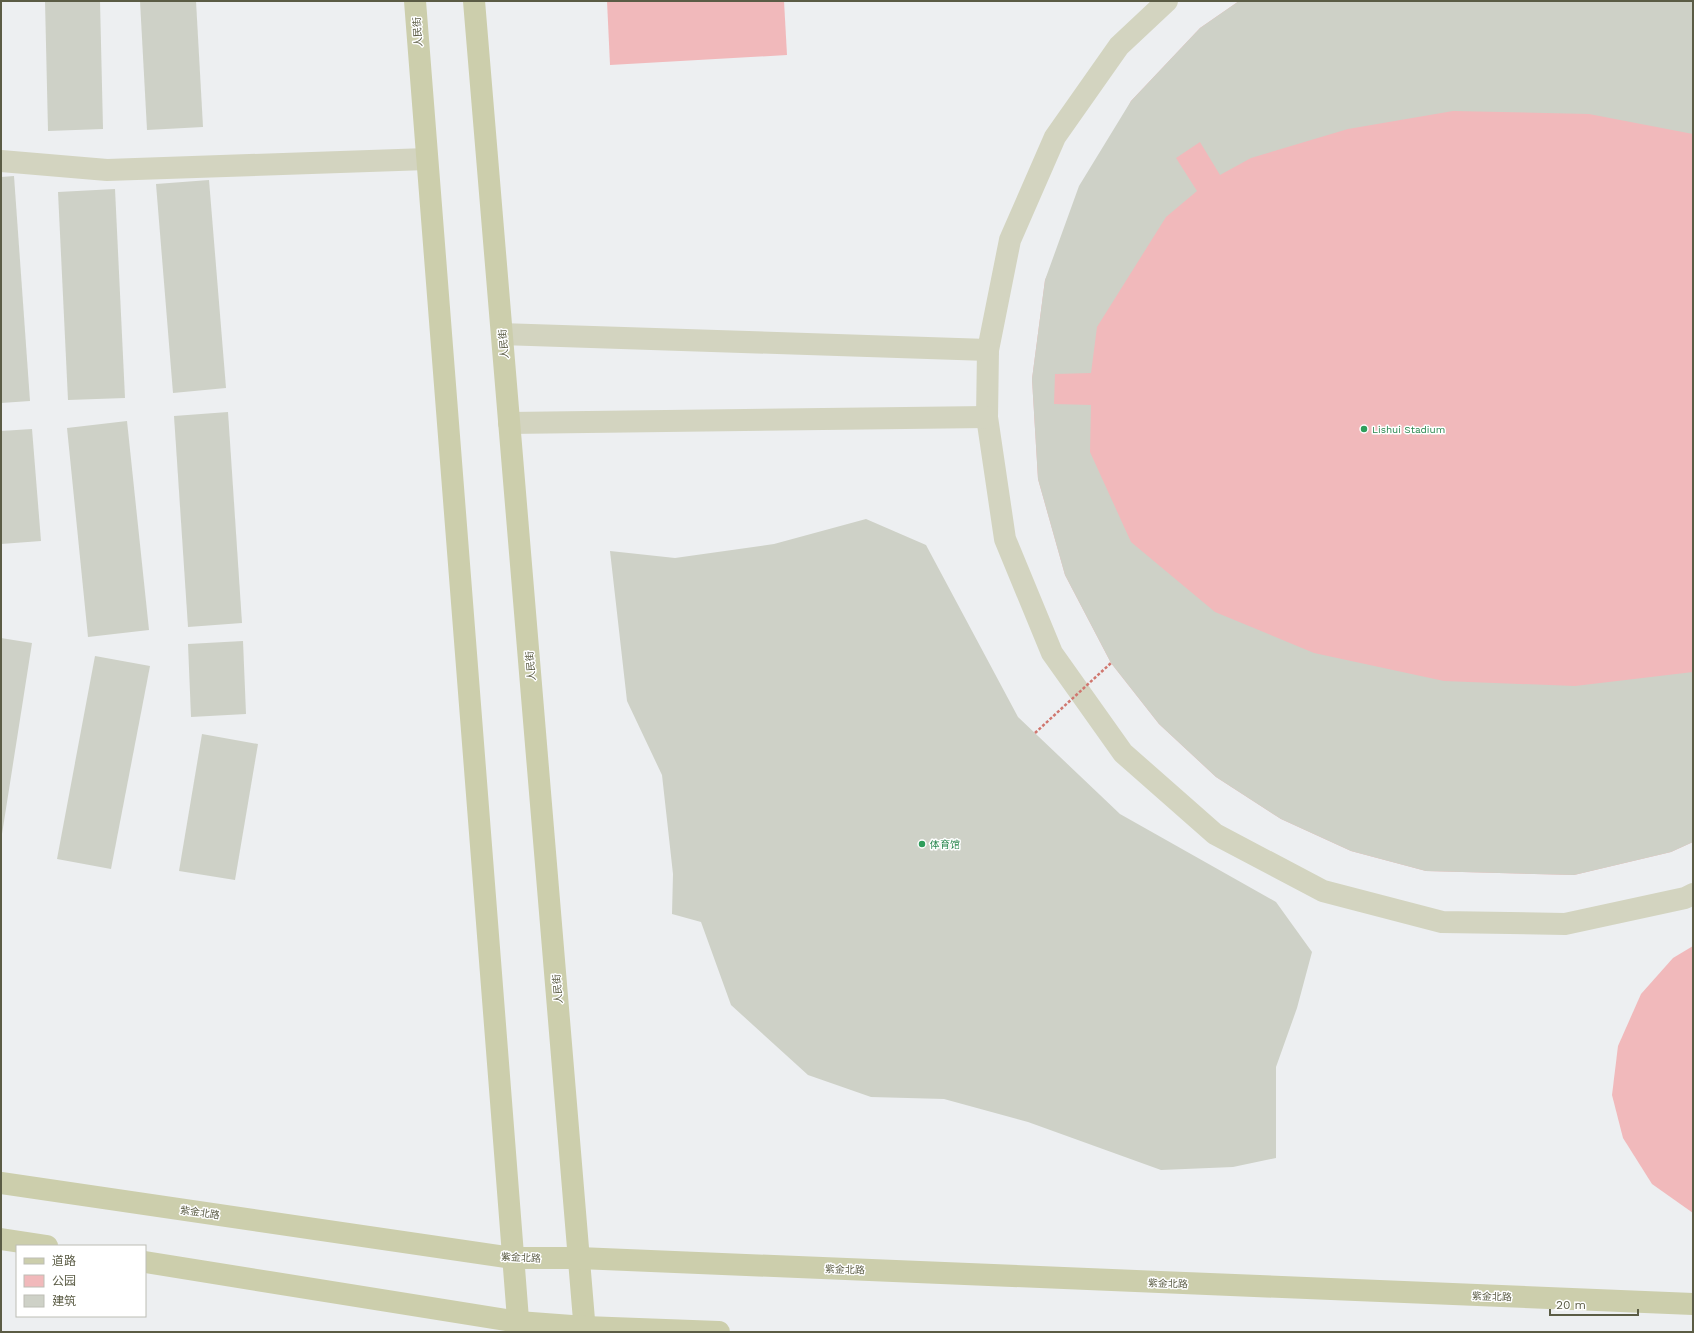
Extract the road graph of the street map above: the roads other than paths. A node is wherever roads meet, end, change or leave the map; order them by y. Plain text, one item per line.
1 (415, 1) edge
2 (474, 1) edge
3 (1167, 1) edge
4 (427, 159) junction
5 (1, 162) edge
6 (502, 334) junction
7 (988, 350) junction
8 (986, 417) junction
9 (509, 423) junction
10 (1693, 894) edge
11 (1, 1183) edge
12 (1, 1238) edge
13 (41, 1245) edge
14 (513, 1258) junction
15 (579, 1258) junction
16 (146, 1262) edge
17 (1693, 1304) edge
18 (519, 1327) edge
19 (585, 1330) edge
20 (719, 1332) edge

1 - 4 main road, 人民街
2 - 6 main road, 人民街
3 - 7 street
4 - 5 street
4 - 14 main road, 人民街
6 - 7 street
6 - 9 main road, 人民街
7 - 8 street
8 - 9 street
8 - 10 street
9 - 15 main road, 人民街
11 - 14 main road, 紫金北路
12 - 13 main road
14 - 15 main road, 紫金北路
14 - 18 main road, 人民街
15 - 17 main road, 紫金北路
15 - 19 main road, 人民街
16 - 18 main road
18 - 19 main road
19 - 20 main road

